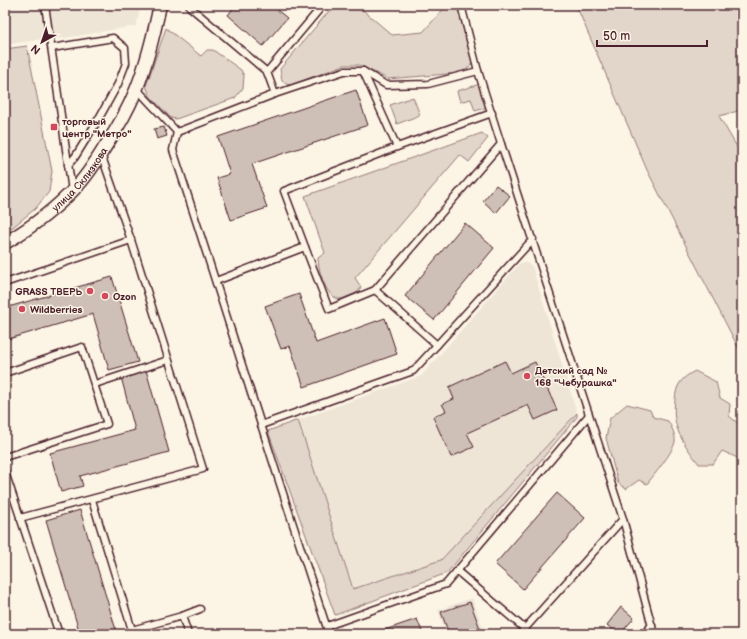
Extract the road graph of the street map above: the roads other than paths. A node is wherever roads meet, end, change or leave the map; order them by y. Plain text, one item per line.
1 (45, 5) edge
2 (160, 5) edge
3 (191, 5) edge
4 (461, 5) edge
5 (319, 6) edge
6 (52, 48) junction
7 (363, 71) junction
8 (478, 71) junction
9 (268, 72) junction
10 (137, 89) junction
11 (275, 94) junction
12 (492, 113) junction
13 (177, 132) junction
14 (501, 144) junction
15 (397, 147) junction
16 (101, 154) junction
17 (68, 166) junction
18 (72, 192) junction
19 (533, 239) junction
20 (131, 240) junction
21 (5, 243) edge
22 (305, 247) junction
23 (216, 281) junction
24 (5, 283) edge
25 (375, 290) junction
26 (437, 345) junction
27 (168, 360) junction
28 (5, 373) edge
29 (95, 384) junction
30 (589, 415) junction
31 (261, 425) junction
32 (5, 457) edge
33 (5, 472) edge
34 (92, 500) junction
35 (20, 518) junction
36 (622, 519) junction
37 (457, 571) junction
38 (200, 609) dead end
39 (182, 616) junction
40 (652, 624) junction
41 (327, 626) junction
42 (525, 629) junction
43 (59, 634) edge
44 (188, 634) edge
45 (330, 634) edge
46 (520, 634) edge
47 (644, 634) edge
48 (654, 634) edge

1 - 6 lane
2 - 10 street, улица Склизкова
3 - 9 lane
4 - 8 lane
5 - 9 lane
6 - 17 lane
6 - 17 lane
7 - 8 lane
7 - 11 lane
7 - 15 lane
8 - 12 lane
9 - 11 lane
10 - 13 lane
10 - 16 street, улица Склизкова
11 - 13 lane
12 - 14 lane
12 - 15 lane
13 - 23 lane
14 - 19 lane
14 - 25 lane
15 - 22 lane
16 - 18 street, улица Склизкова
16 - 20 lane
17 - 18 lane
18 - 21 street, улица Склизкова
19 - 26 lane
19 - 30 lane
20 - 24 lane
20 - 27 lane
22 - 23 lane
22 - 25 lane
23 - 31 lane
25 - 26 lane
26 - 31 lane
27 - 29 lane
27 - 34 lane
28 - 29 lane
29 - 32 lane
30 - 36 lane
30 - 37 lane
31 - 41 lane
33 - 35 lane
34 - 35 lane
34 - 39 lane
35 - 43 lane
36 - 40 lane
36 - 42 lane
37 - 41 lane
37 - 42 lane
38 - 39 lane
39 - 44 lane
40 - 47 lane
40 - 48 lane
41 - 45 lane
42 - 46 lane

